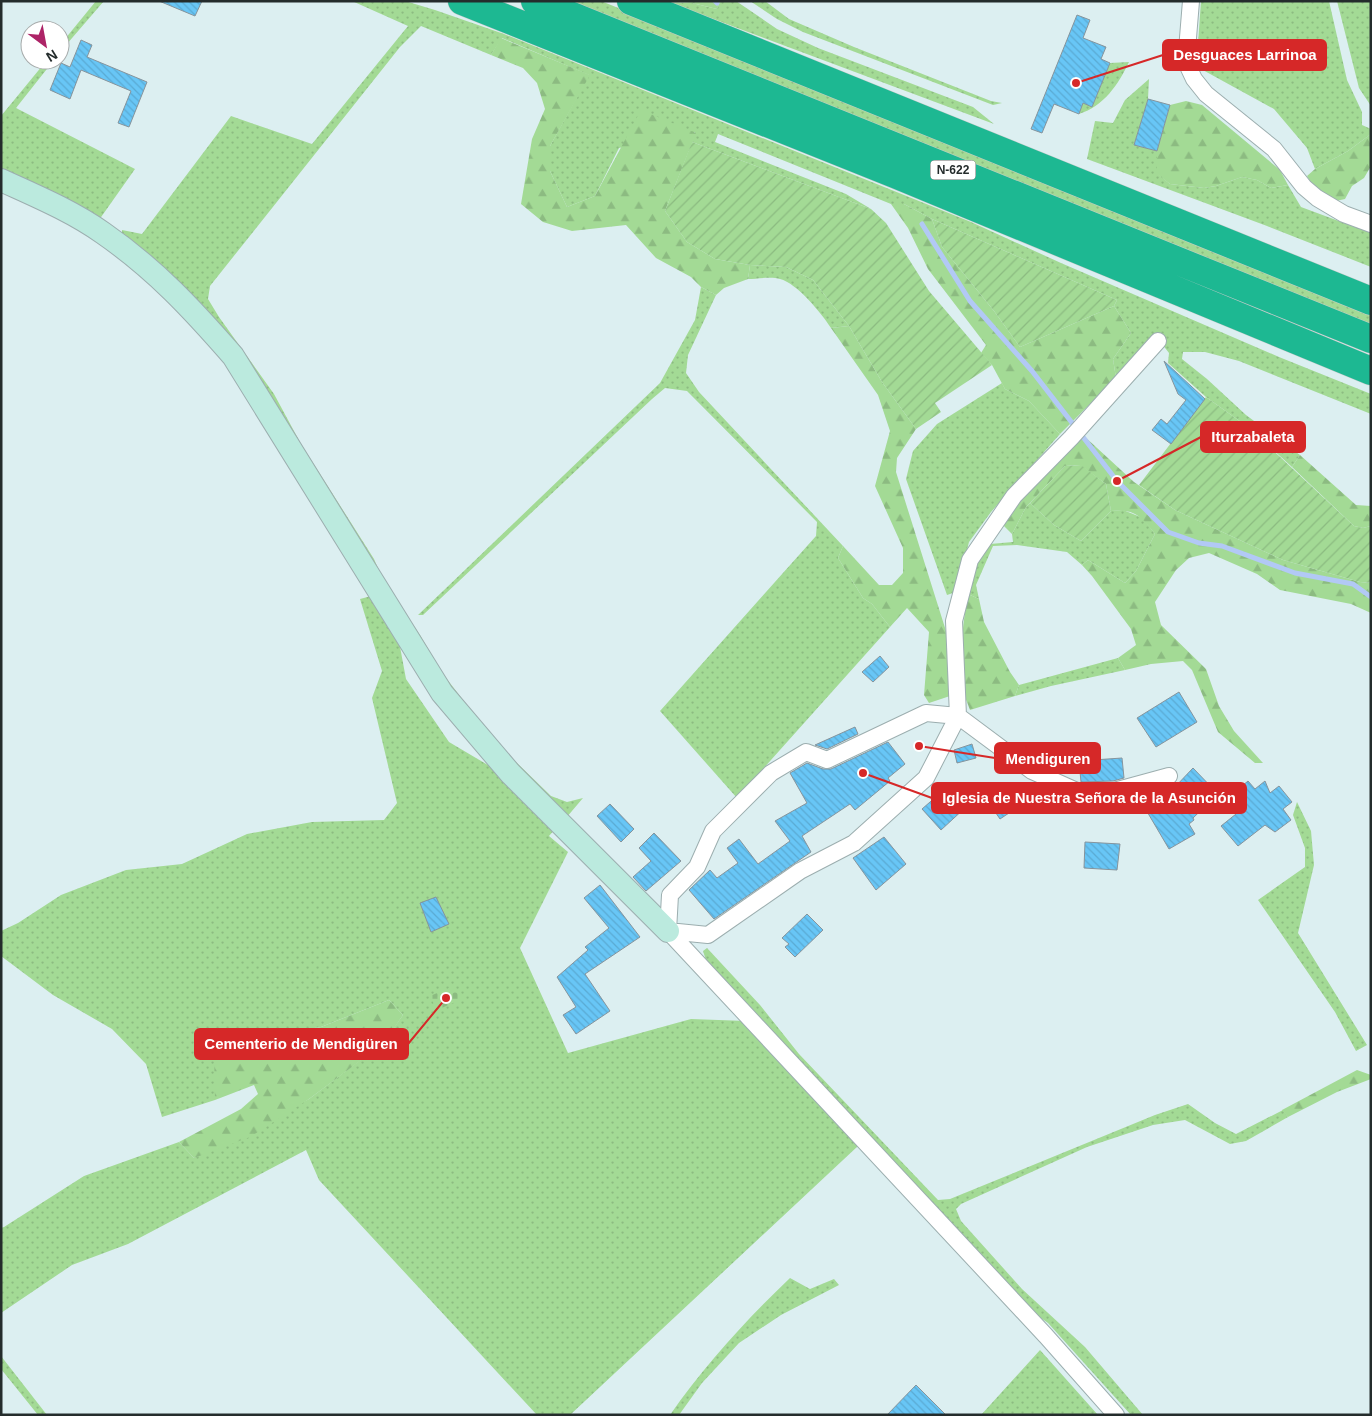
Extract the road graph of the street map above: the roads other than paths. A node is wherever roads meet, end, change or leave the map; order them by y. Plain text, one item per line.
1 (462, 1) edge
2 (535, 1) edge
3 (631, 1) edge
4 (1191, 1) edge
5 (1, 180) edge
6 (1371, 224) edge
7 (1371, 301) edge
8 (1371, 339) edge
9 (1158, 341) dead end
10 (1371, 371) edge
11 (958, 716) junction
12 (1169, 776) dead end
13 (668, 931) junction
14 (1116, 1415) edge

1 - 10 highway
2 - 8 highway, N-622
3 - 7 highway, N-622
4 - 6 street
5 - 13 street
9 - 11 street
11 - 12 street
11 - 13 street
11 - 13 street
13 - 14 street

